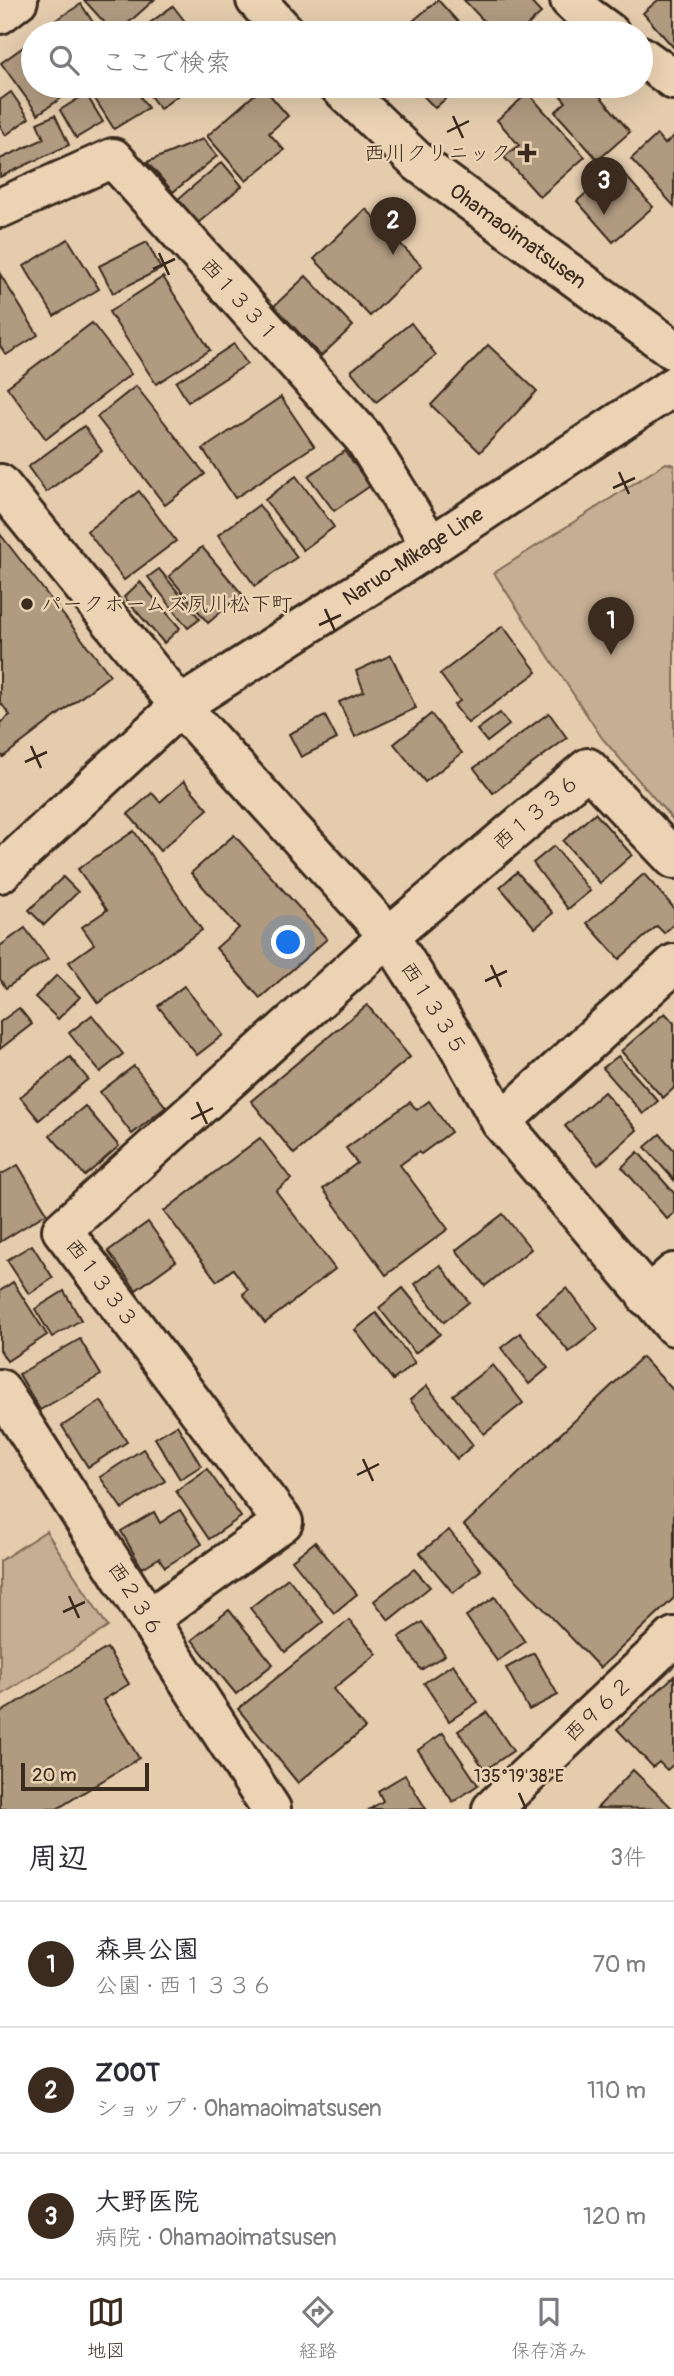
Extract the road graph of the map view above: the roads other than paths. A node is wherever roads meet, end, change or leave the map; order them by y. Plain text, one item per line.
1 (18, 0) edge
2 (256, 0) edge
3 (0, 14) edge
4 (275, 21) edge
5 (653, 65) edge
6 (674, 80) edge
7 (351, 98) edge
8 (0, 208) edge
9 (674, 351) edge
10 (674, 386) edge
11 (0, 484) edge
12 (431, 545) junction
13 (180, 706) junction
14 (674, 859) edge
15 (0, 873) edge
16 (389, 936) junction
17 (674, 964) edge
18 (501, 1122) junction
19 (661, 1285) edge
20 (674, 1326) edge
21 (0, 1389) edge
22 (149, 1619) junction
23 (674, 1637) edge
24 (271, 1809) edge
25 (492, 1809) edge

1 - 3 street
2 - 4 street
5 - 6 street
7 - 9 street, Ohamaoimatsusen
8 - 12 street, 西１３３１
10 - 12 street, Naruo-Mikage Line
11 - 13 street, 西１３３５
12 - 13 street, Naruo-Mikage Line
13 - 15 street, Naruo-Mikage Line
13 - 16 street, 西１３３５
14 - 16 street, 西１３３６
16 - 18 street, 西１３３５
16 - 22 street, 西１３３３
17 - 18 street
18 - 19 street, 西１３３５
19 - 20 street
21 - 22 street, 西２３６
22 - 24 street, 西２３６
23 - 25 street, 西９６２

